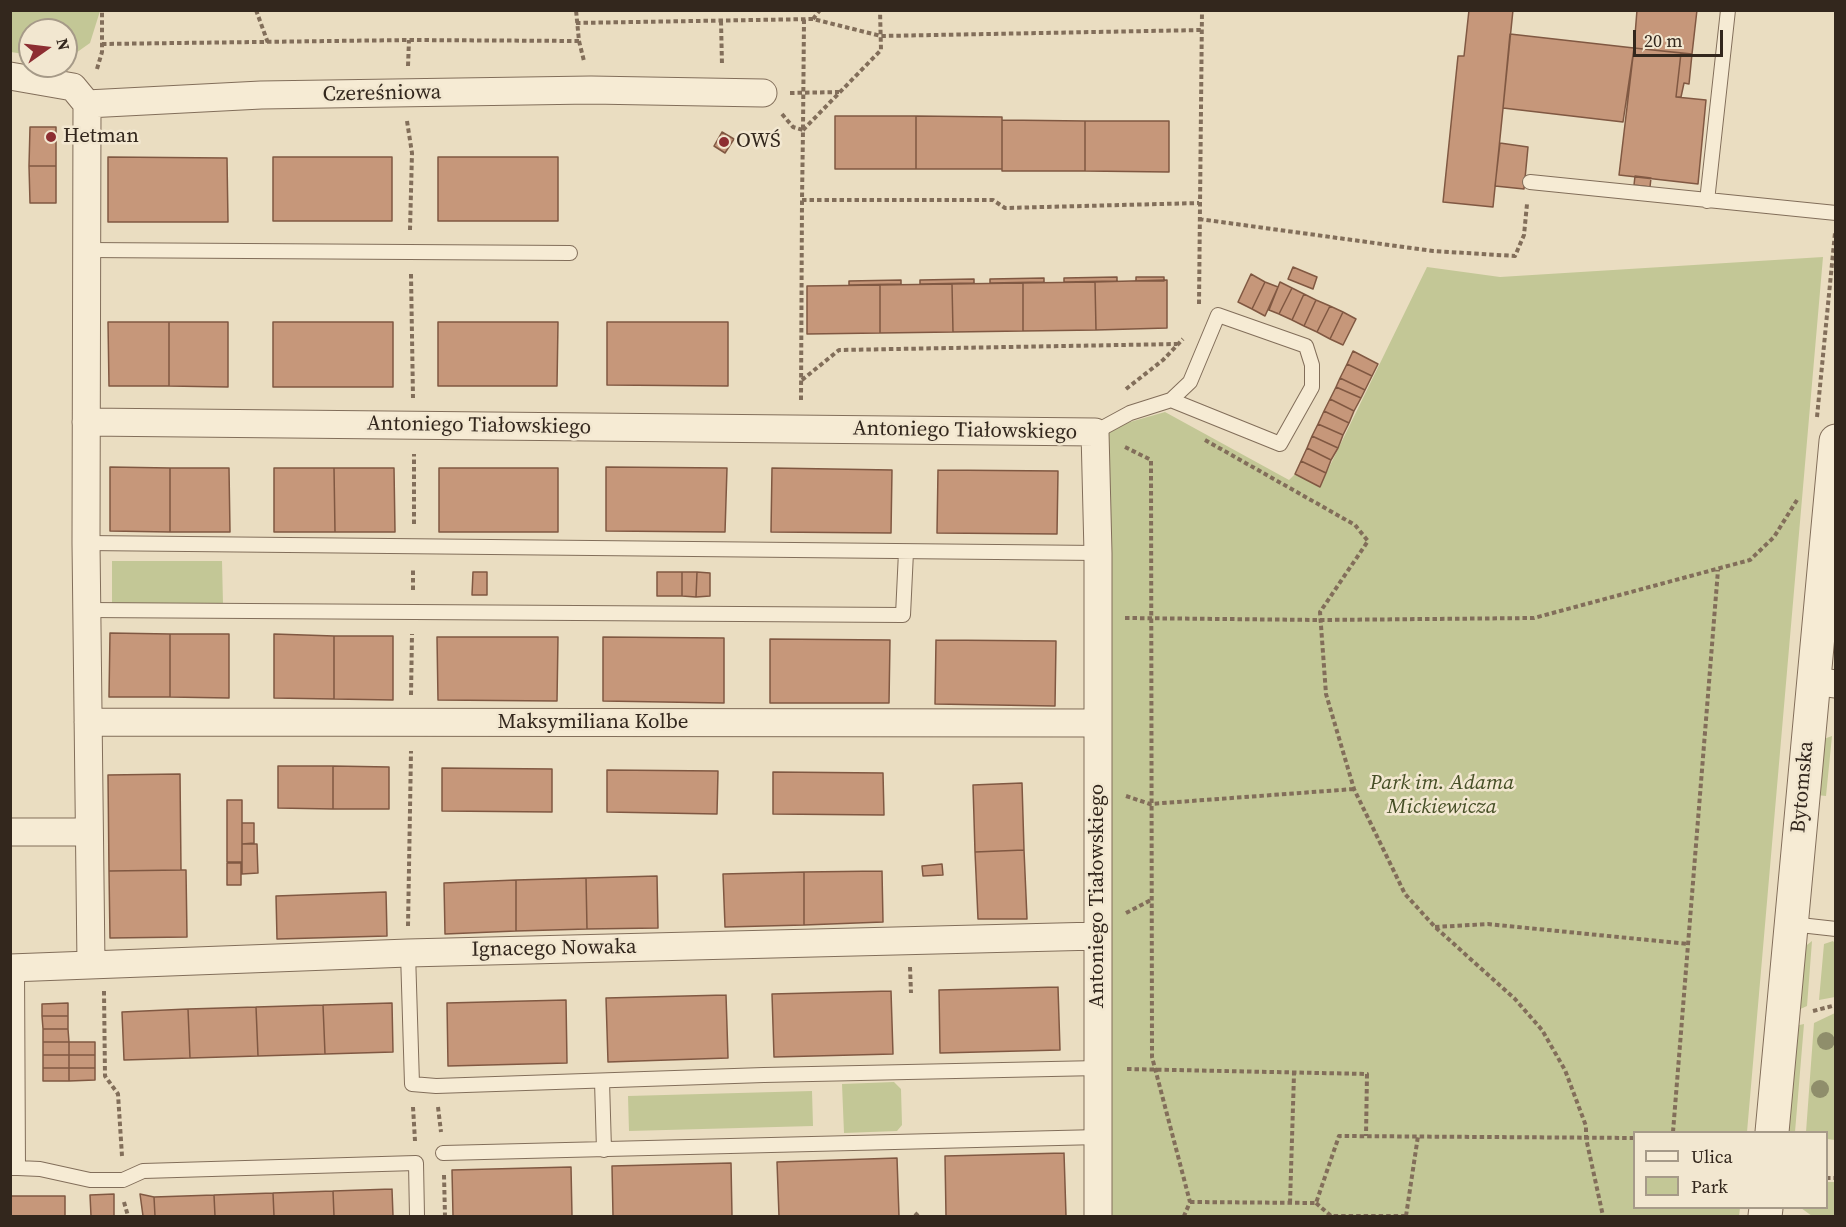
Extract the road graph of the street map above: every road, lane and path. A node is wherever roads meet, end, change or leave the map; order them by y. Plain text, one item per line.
1 (102, 10) edge
2 (256, 10) edge
3 (576, 10) edge
4 (820, 10) edge
5 (880, 10) edge
6 (1202, 10) edge
7 (1728, 10) edge
8 (804, 19) junction
9 (813, 19) junction
10 (721, 21) junction
11 (576, 23) junction
12 (1202, 30) junction
13 (881, 36) junction
14 (409, 40) junction
15 (267, 43) junction
16 (102, 44) junction
17 (99, 58) dead end
18 (408, 64) dead end
19 (10, 76) edge
20 (723, 91) junction
21 (804, 92) junction
22 (840, 92) junction
23 (763, 93) junction
24 (87, 104) junction
25 (407, 113) dead end
26 (803, 130) junction
27 (1530, 182) joint
28 (802, 200) junction
29 (1707, 201) junction
30 (1199, 203) junction
31 (1836, 213) edge
32 (1199, 219) junction
33 (410, 222) dead end
34 (1836, 226) edge
35 (86, 250) junction
36 (570, 253) dead end
37 (1198, 310) dead end
38 (1190, 333) dead end
39 (1178, 344) junction
40 (1142, 379) dead end
41 (802, 380) junction
42 (1171, 400) junction
43 (801, 411) dead end
44 (86, 422) junction
45 (1826, 431) edge
46 (1095, 432) junction
47 (1196, 435) dead end
48 (1798, 498) dead end
49 (86, 543) junction
50 (906, 552) junction
51 (1098, 554) junction
52 (1718, 570) junction
53 (87, 610) junction
54 (1097, 617) junction
55 (1150, 618) junction
56 (1320, 620) junction
57 (1824, 682) edge
58 (88, 722) junction
59 (1097, 723) junction
60 (1097, 786) junction
61 (1354, 789) junction
62 (1150, 804) junction
63 (10, 832) edge
64 (89, 832) junction
65 (1791, 924) junction
66 (1436, 927) junction
67 (1836, 929) edge
68 (1098, 936) junction
69 (1688, 944) junction
70 (408, 953) junction
71 (14, 968) edge
72 (97, 974) junction
73 (1836, 1005) edge
74 (1813, 1011) dead end
75 (1099, 1068) junction
76 (1155, 1070) junction
77 (1294, 1074) junction
78 (602, 1081) junction
79 (412, 1084) junction
80 (1673, 1131) edge
81 (1772, 1131) edge
82 (1366, 1136) junction
83 (1418, 1136) junction
84 (1099, 1137) junction
85 (1586, 1138) junction
86 (1633, 1138) edge
87 (604, 1150) junction
88 (443, 1153) dead end
89 (416, 1163) junction
90 (14, 1168) edge
91 (123, 1180) junction
92 (1190, 1202) junction
93 (1290, 1203) junction
94 (1316, 1203) junction
95 (128, 1216) edge
96 (417, 1216) edge
97 (1098, 1216) edge
98 (1184, 1216) edge
99 (1406, 1216) edge
100 (1603, 1216) edge

1 - 16 path
2 - 15 path
3 - 11 path
4 - 9 path
5 - 13 path
6 - 12 path
7 - 29 lane
8 - 9 path
8 - 10 path
8 - 21 path
9 - 13 path
10 - 11 path
10 - 20 path
11 - 14 path
12 - 13 path
12 - 30 path
13 - 22 path
14 - 15 path
14 - 18 path
15 - 16 path
16 - 17 path
19 - 24 street
20 - 23 street, Czereśniowa
20 - 24 street, Czereśniowa
21 - 22 path
21 - 23 path
21 - 26 path
22 - 26 path
23 - 26 path
24 - 35 street
25 - 33 path
26 - 28 path
27 - 29 lane
27 - 32 path
28 - 30 path
28 - 41 path
29 - 31 lane
30 - 32 path
32 - 37 path
34 - 45 path
35 - 36 lane
35 - 44 street
38 - 39 path
39 - 40 path
39 - 41 path
41 - 43 path
42 - 42 lane
42 - 46 lane
44 - 46 street, Antoniego Tiałowskiego
44 - 49 street
45 - 57 street, Bytomska
46 - 51 street, Antoniego Tiałowskiego
46 - 55 path
47 - 56 path
48 - 52 path
49 - 50 lane
49 - 53 street
50 - 51 lane
50 - 53 lane
51 - 54 street, Antoniego Tiałowskiego
52 - 56 path
52 - 69 path
53 - 58 street
54 - 55 path
54 - 59 street, Antoniego Tiałowskiego
55 - 56 path
55 - 62 path
56 - 61 path
57 - 65 street, Bytomska
58 - 59 street, Maksymiliana Kolbe
58 - 64 street
59 - 60 street, Antoniego Tiałowskiego
60 - 62 path
60 - 68 street, Antoniego Tiałowskiego
61 - 62 path
61 - 66 path
62 - 76 path
63 - 64 street
64 - 72 street
65 - 67 lane
65 - 81 street, Bytomska
66 - 69 path
66 - 85 path
68 - 70 street, Ignacego Nowaka
68 - 75 street, Antoniego Tiałowskiego
69 - 80 path
70 - 72 street, Ignacego Nowaka
70 - 79 lane
71 - 72 street, Ignacego Nowaka
71 - 90 lane
72 - 91 path
73 - 74 path
75 - 76 path
75 - 78 lane
75 - 84 street, Antoniego Tiałowskiego
76 - 77 path
76 - 92 path
77 - 82 path
77 - 93 path
78 - 79 lane
78 - 87 lane
79 - 89 path
82 - 83 path
82 - 94 path
83 - 85 path
83 - 99 path
84 - 87 lane
84 - 97 street, Antoniego Tiałowskiego
85 - 86 path
85 - 100 path
87 - 88 lane
89 - 91 lane
89 - 96 lane
90 - 91 lane
91 - 95 path
92 - 93 path
92 - 98 path
93 - 94 path
94 - 99 path

